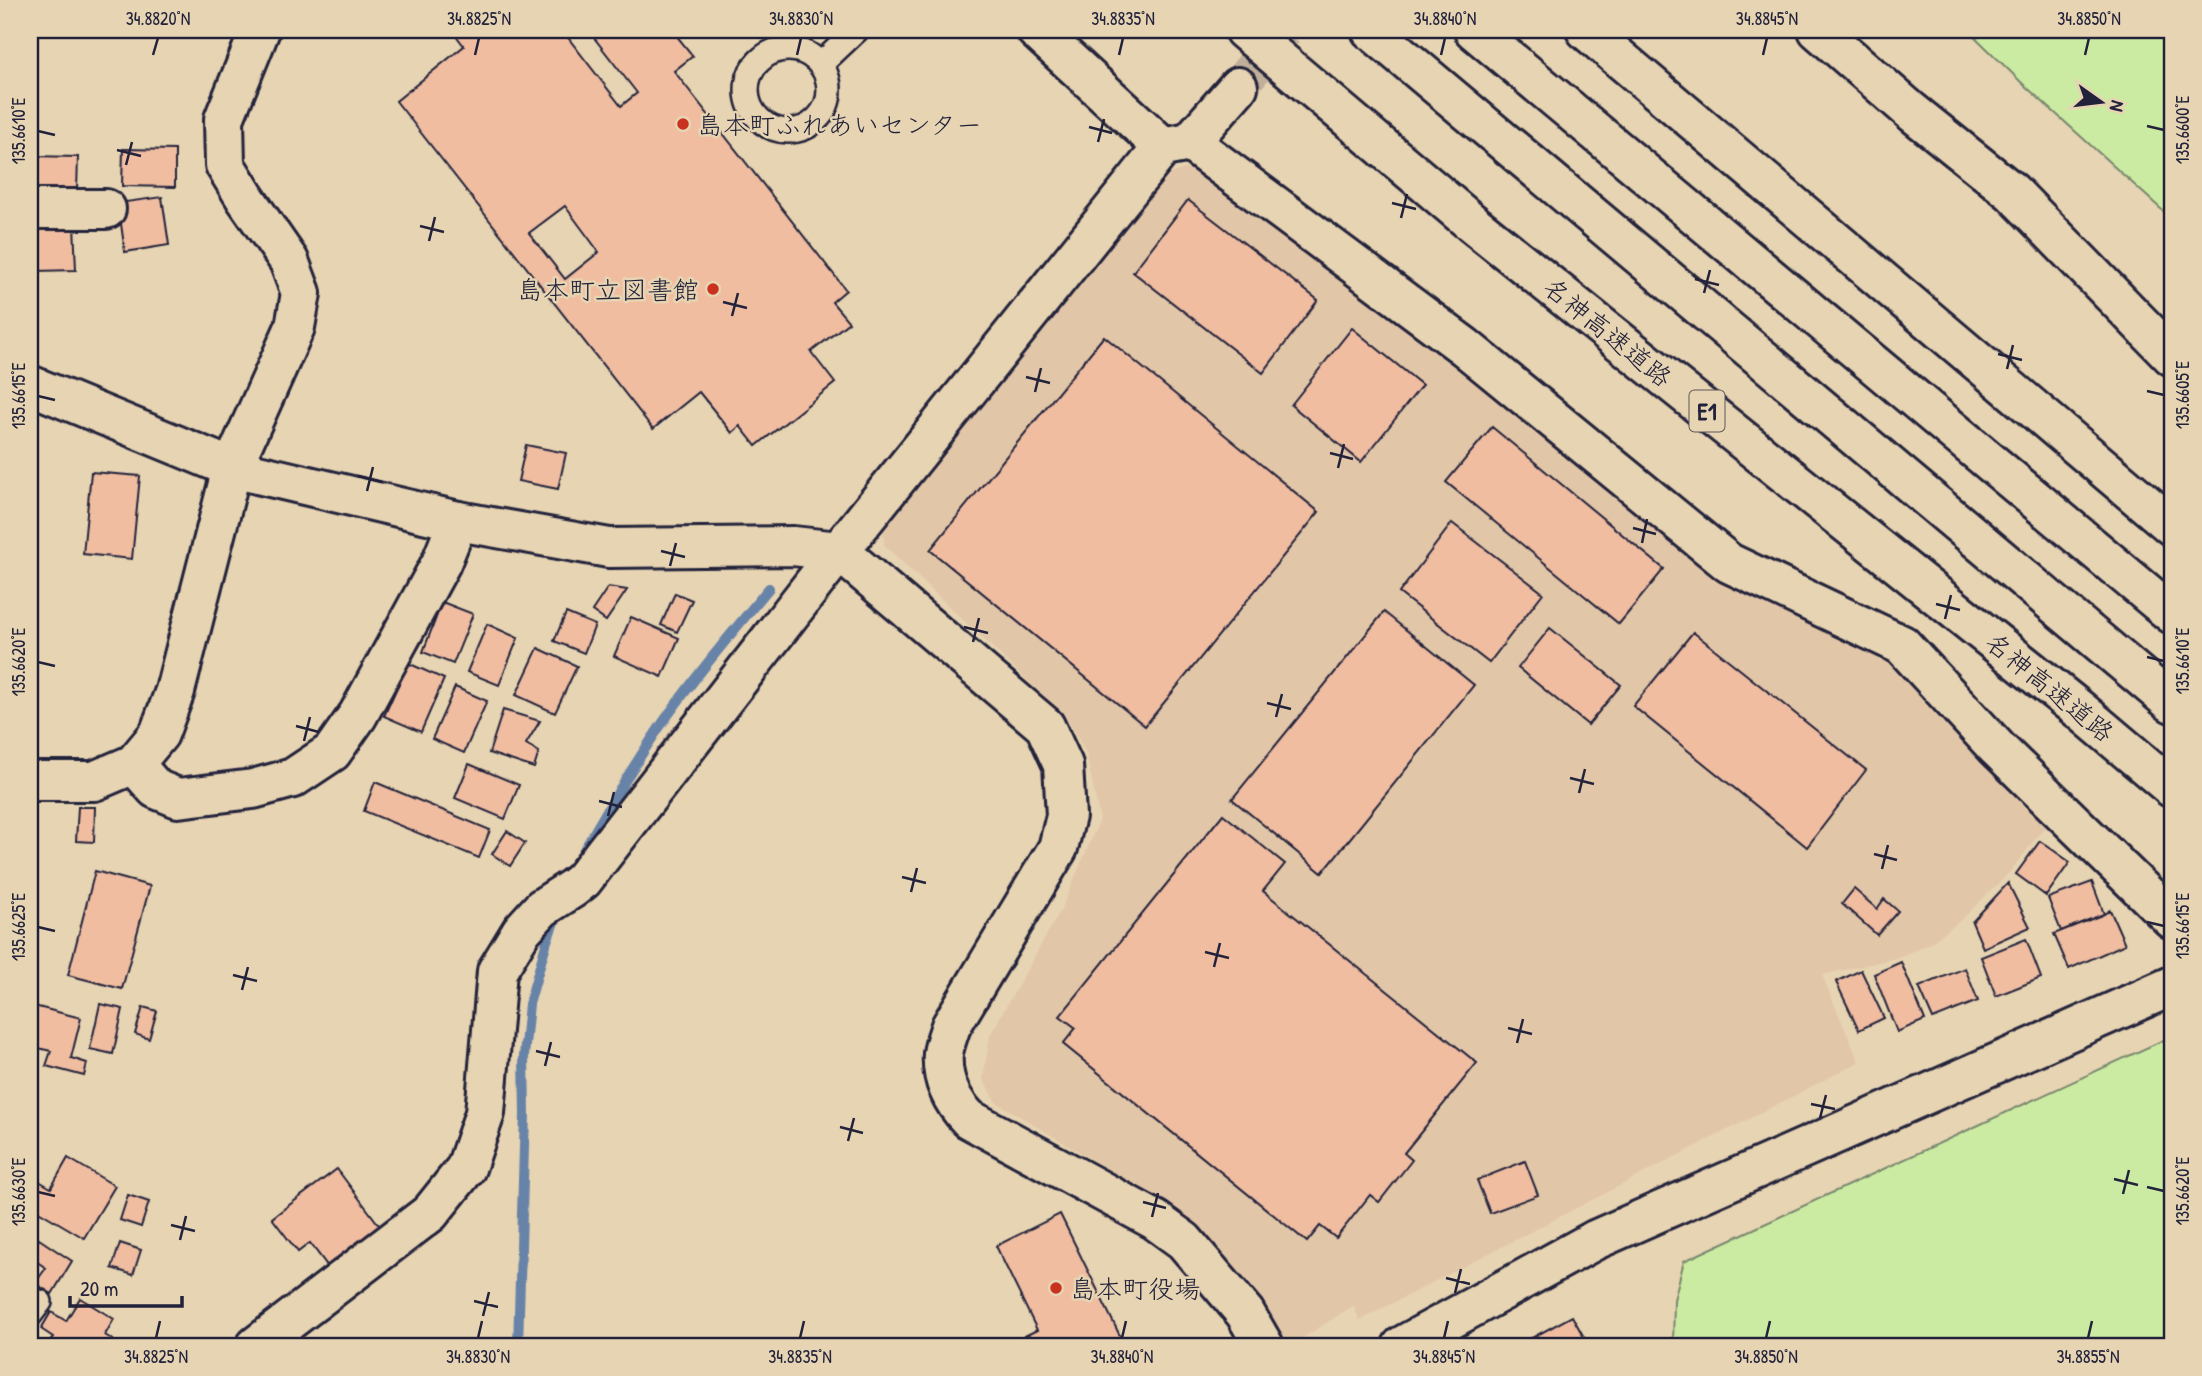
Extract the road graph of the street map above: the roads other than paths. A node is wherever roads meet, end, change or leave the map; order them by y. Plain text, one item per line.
1 (260, 30) edge
2 (856, 30) edge
3 (1036, 30) edge
4 (1244, 30) edge
5 (1371, 30) edge
6 (1474, 30) edge
7 (1586, 30) edge
8 (1818, 30) edge
9 (821, 64) dead end
10 (1238, 87) tunnel mouth
11 (1177, 145) junction
12 (30, 209) edge
13 (106, 209) dead end
14 (2172, 356) edge
15 (30, 386) edge
16 (232, 468) junction
17 (458, 521) junction
18 (2172, 526) edge
19 (838, 551) junction
20 (2172, 614) edge
21 (2172, 703) edge
22 (134, 764) junction
23 (30, 781) edge
24 (2172, 788) edge
25 (2172, 919) edge
26 (2172, 986) edge
27 (256, 1346) edge
28 (1264, 1346) edge
29 (1402, 1346) edge

1 - 16 main road
2 - 9 lane
3 - 11 main road
4 - 24 main road, 名神高速道路 / E1
5 - 21 main road
6 - 20 main road
7 - 18 main road
8 - 14 main road
10 - 11 main road
11 - 19 main road
11 - 25 main road
12 - 13 main road
15 - 16 main road
16 - 17 main road
16 - 22 main road
17 - 19 main road
17 - 22 main road
19 - 27 main road
19 - 28 main road
22 - 23 main road
26 - 29 main road

